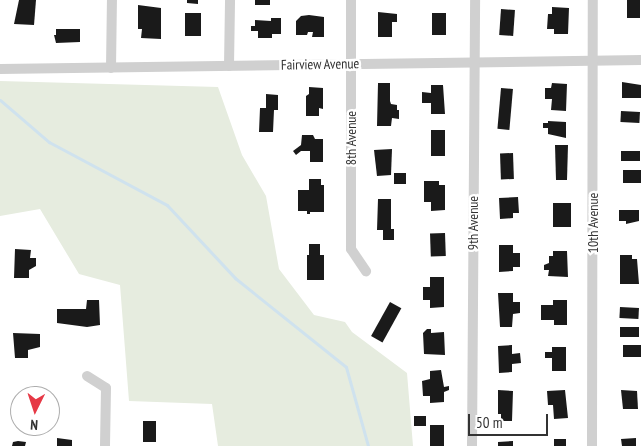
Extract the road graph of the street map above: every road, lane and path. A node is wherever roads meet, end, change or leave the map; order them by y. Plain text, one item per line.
1 (112, 0) edge
2 (230, 0) edge
3 (351, 0) edge
4 (475, 0) edge
5 (593, 0) edge
6 (641, 60) edge
7 (594, 61) junction
8 (474, 62) junction
9 (351, 64) junction
10 (230, 66) junction
11 (112, 68) junction
12 (0, 69) edge
13 (366, 272) dead end
14 (87, 376) dead end
15 (105, 446) edge
16 (472, 446) edge
17 (592, 446) edge

1 - 11 street
2 - 10 street
3 - 9 street, 8th Avenue
4 - 8 street, 9th Avenue
5 - 7 street, 10th Avenue
6 - 7 street, Fairview Avenue
7 - 8 street, Fairview Avenue
7 - 17 street, 10th Avenue
8 - 9 street, Fairview Avenue
8 - 16 street, 9th Avenue
9 - 10 street, Fairview Avenue
9 - 13 street, 8th Avenue
10 - 11 street, Fairview Avenue
11 - 12 street, Fairview Avenue
14 - 15 street

